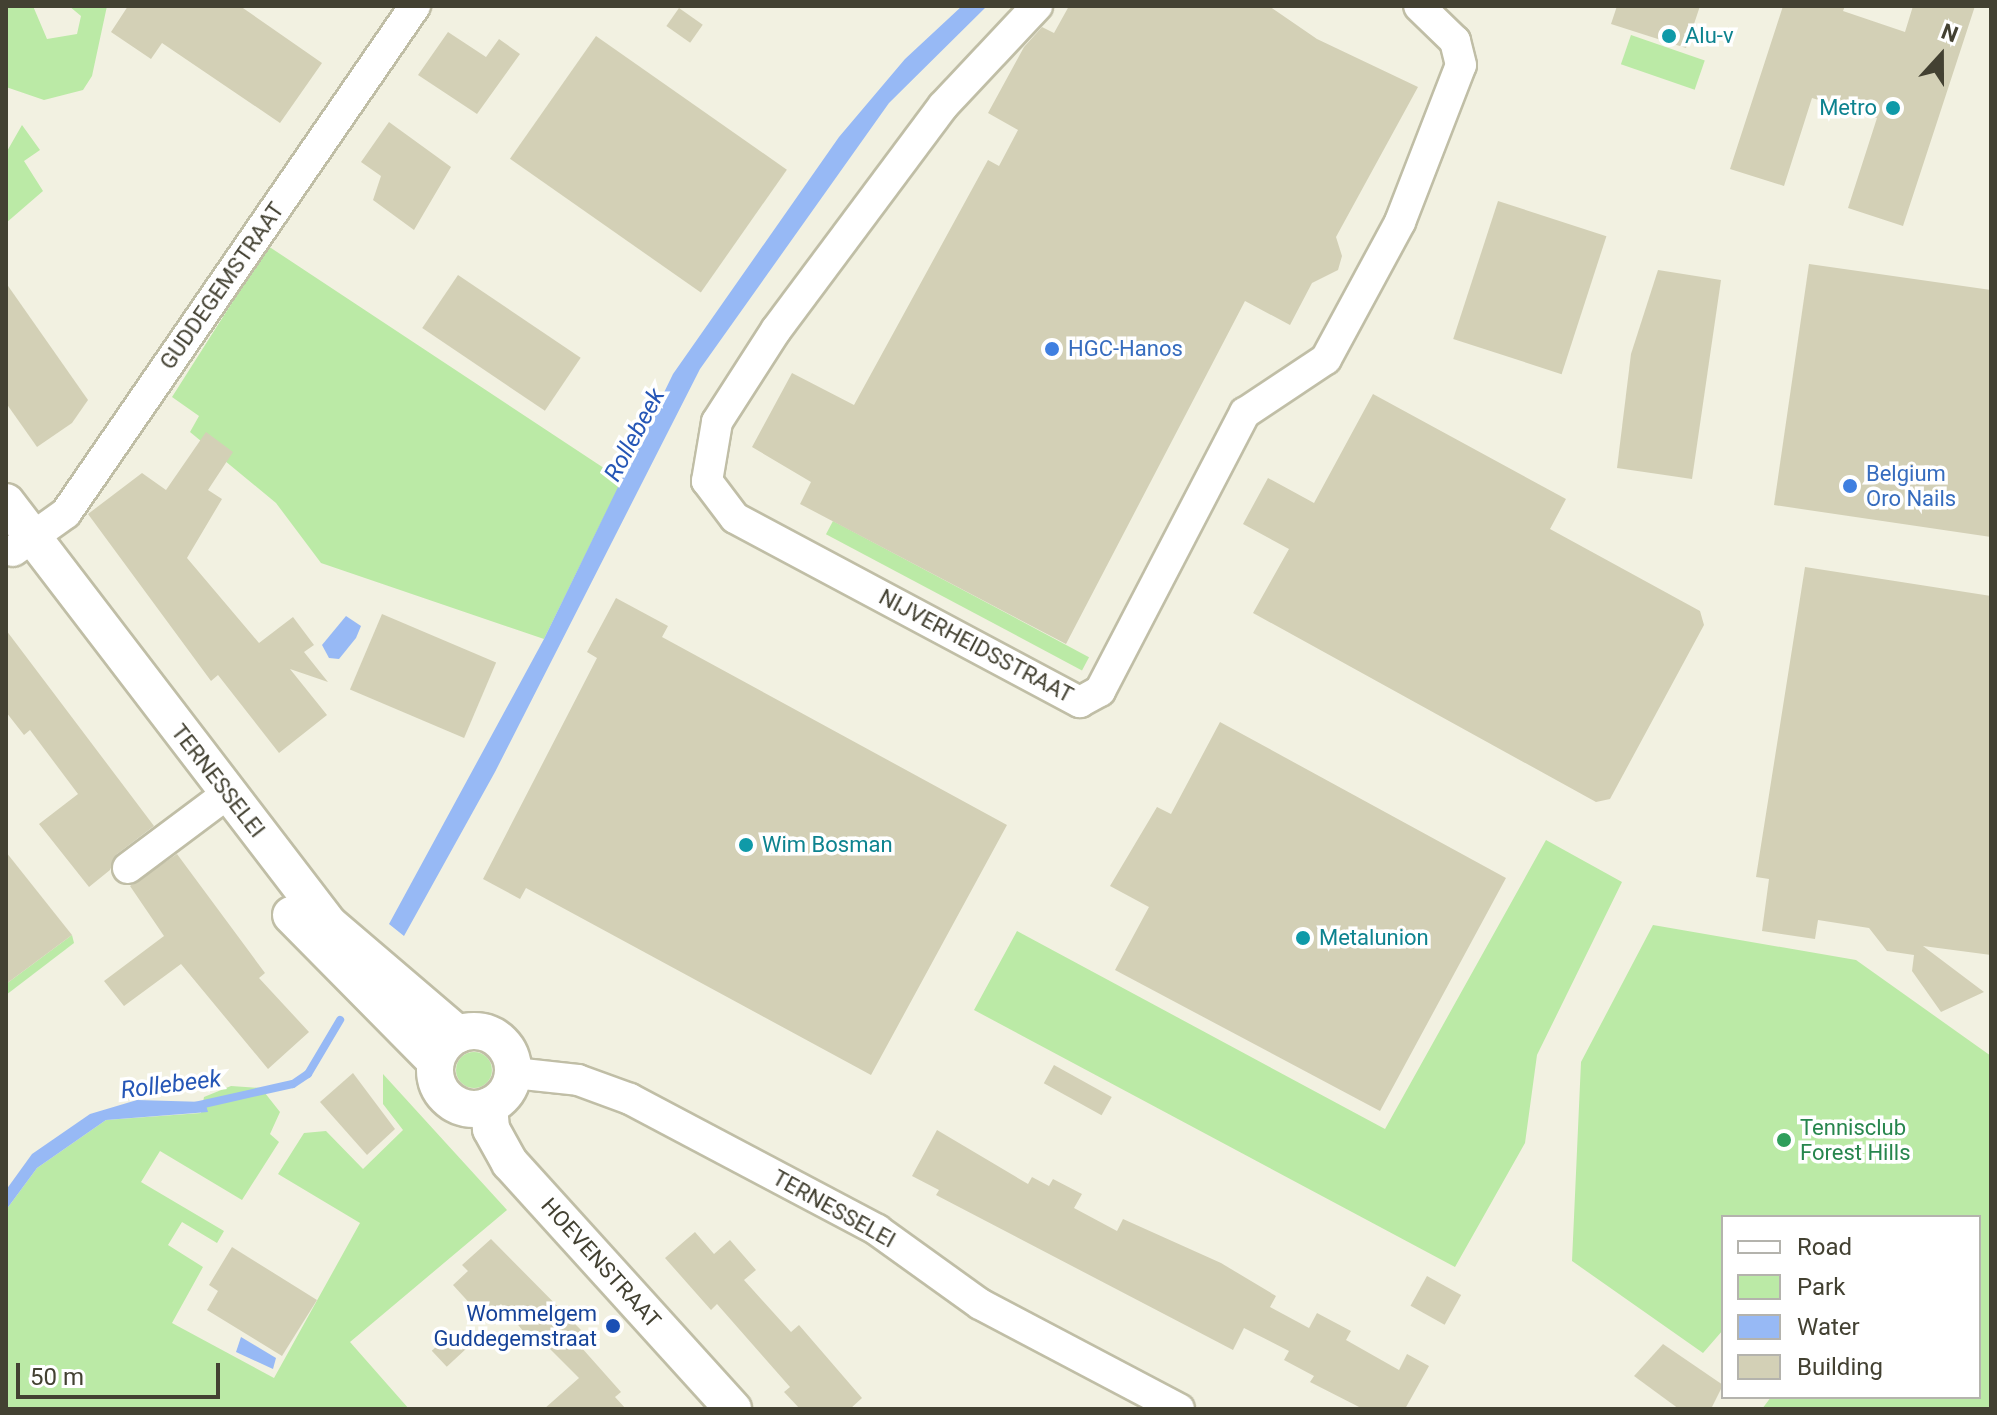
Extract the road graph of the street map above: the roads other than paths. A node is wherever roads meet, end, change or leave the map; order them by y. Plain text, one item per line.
1 (415, 6) edge
2 (1037, 6) edge
3 (1419, 6) edge
4 (6, 502) edge
5 (18, 544) edge
6 (218, 801) junction
7 (128, 868) dead end
8 (458, 1034) junction
9 (436, 1062) junction
10 (514, 1073) junction
11 (489, 1106) junction
12 (733, 1409) edge
13 (1179, 1409) edge

1 - 5 street, GUDDEGEMSTRAAT
2 - 3 street, NIJVERHEIDSSTRAAT
4 - 5 street, TERNESSELEI
5 - 6 street, TERNESSELEI
6 - 7 street
6 - 8 street, TERNESSELEI
6 - 9 street, TERNESSELEI
8 - 9 street
8 - 10 street
9 - 11 street, TERNESSELEI
10 - 11 street
10 - 13 street, TERNESSELEI
11 - 12 street, HOEVENSTRAAT

